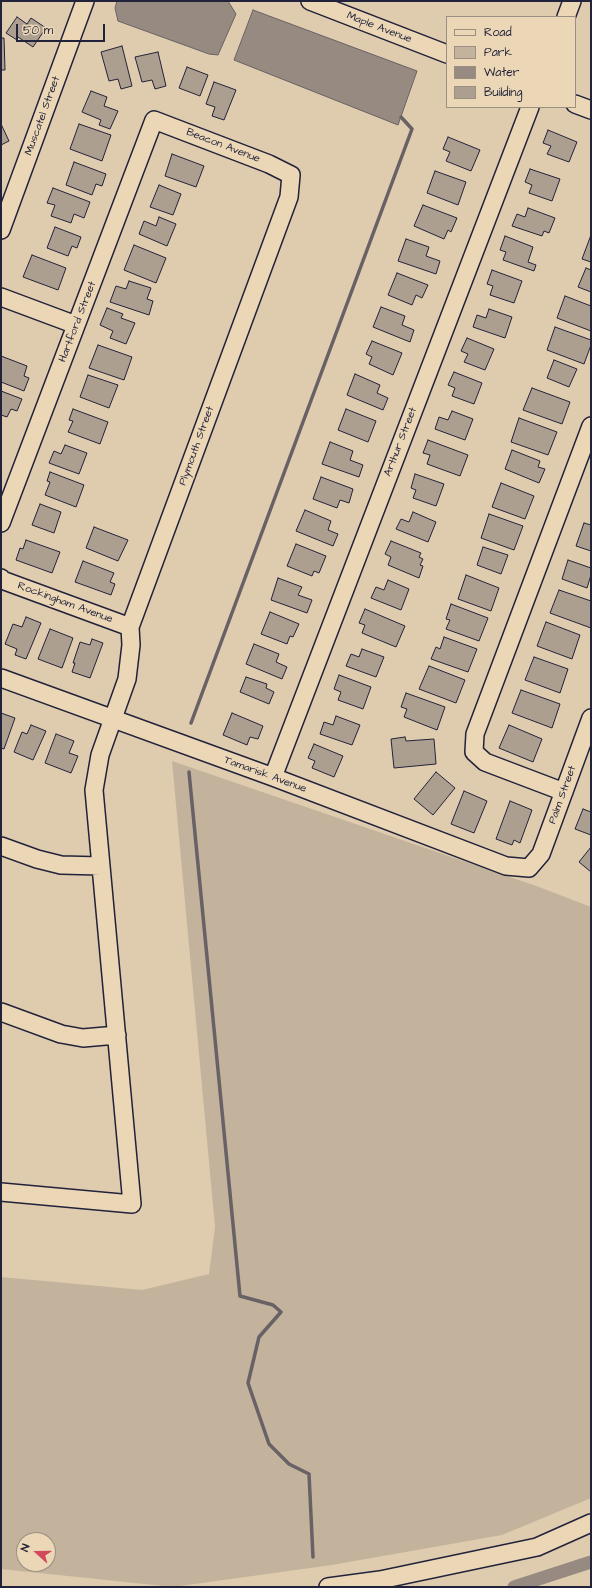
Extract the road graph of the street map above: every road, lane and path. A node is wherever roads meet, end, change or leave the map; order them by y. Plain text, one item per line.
1 (85, 1) edge
2 (310, 1) edge
3 (572, 1) edge
4 (566, 16) edge
5 (446, 54) edge
6 (576, 104) edge
7 (530, 108) edge
8 (591, 110) edge
9 (154, 120) joint
10 (291, 175) joint
11 (1, 230) edge
12 (1, 297) edge
13 (76, 326) junction
14 (591, 426) edge
15 (1, 523) edge
16 (1, 578) edge
17 (130, 627) junction
18 (1, 678) edge
19 (591, 718) edge
20 (113, 720) junction
21 (273, 777) junction
22 (564, 792) junction
23 (1, 846) edge
24 (101, 866) junction
25 (529, 868) joint
26 (1, 1012) edge
27 (117, 1035) junction
28 (1, 1192) edge
29 (591, 1523) edge
30 (328, 1587) edge

1 - 11 street, Muscatel Street
2 - 5 street, Maple Avenue
3 - 4 street
6 - 8 street
7 - 21 street, Arthur Street
9 - 10 street, Beacon Avenue
9 - 13 street, Hartford Street
10 - 17 street, Plymouth Street
12 - 13 street
13 - 15 street, Hartford Street
14 - 22 street
16 - 17 street, Rockingham Avenue
17 - 20 street, Plymouth Street
18 - 20 street, Tamarisk Avenue
19 - 22 street, Palm Street
20 - 21 street, Tamarisk Avenue
20 - 24 street, Plymouth Street
21 - 25 street, Tamarisk Avenue
22 - 25 street, Palm Street
23 - 24 street
24 - 27 street, Plymouth Street
26 - 27 street
27 - 28 street, Plymouth Street
29 - 30 street

